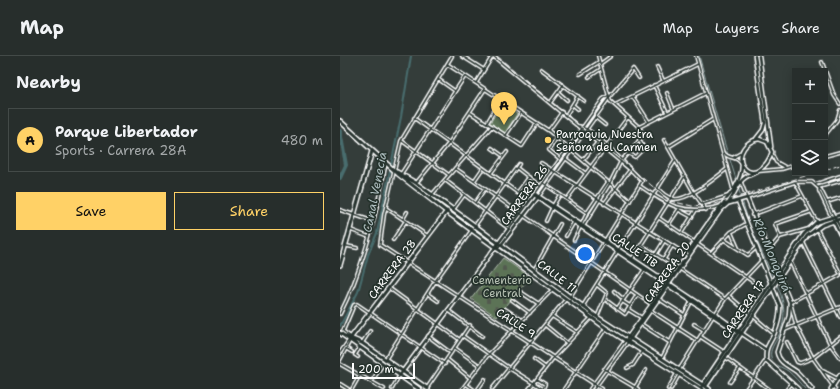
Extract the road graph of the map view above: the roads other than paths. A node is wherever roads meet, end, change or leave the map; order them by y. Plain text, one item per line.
1 (452, 56) edge
2 (462, 56) edge
3 (492, 56) edge
4 (598, 56) edge
5 (610, 56) edge
6 (696, 56) edge
7 (755, 56) edge
8 (759, 56) edge
9 (822, 62) dead end
10 (600, 63) junction
11 (447, 64) junction
12 (698, 64) junction
13 (636, 66) dead end
14 (657, 67) dead end
15 (541, 69) dead end
16 (602, 69) junction
17 (633, 69) junction
18 (484, 70) junction
19 (580, 74) dead end
20 (465, 76) junction
21 (589, 77) dead end
22 (639, 78) dead end
23 (438, 79) junction
24 (664, 80) junction
25 (476, 83) junction
26 (563, 85) junction
27 (654, 85) junction
28 (485, 89) junction
29 (455, 91) junction
30 (558, 92) junction
31 (667, 93) dead end
32 (706, 93) junction
33 (578, 96) junction
34 (609, 96) junction
35 (633, 96) junction
36 (501, 99) junction
37 (567, 100) dead end
38 (584, 100) dead end
39 (550, 103) junction
40 (840, 104) edge
41 (573, 105) junction
42 (615, 105) junction
43 (578, 109) dead end
44 (674, 109) junction
45 (840, 110) edge
46 (470, 112) junction
47 (521, 112) junction
48 (562, 112) junction
49 (667, 112) junction
50 (839, 114) edge
51 (566, 115) junction
52 (595, 117) junction
53 (628, 117) junction
54 (414, 118) junction
55 (713, 119) junction
56 (340, 121) edge
57 (537, 122) junction
58 (649, 122) junction
59 (487, 123) junction
60 (605, 125) dead end
61 (492, 126) junction
62 (578, 126) junction
63 (583, 127) junction
64 (639, 127) junction
65 (587, 129) junction
66 (429, 130) junction
67 (582, 130) junction
68 (549, 131) junction
69 (828, 131) edge
70 (584, 132) junction
71 (506, 135) junction
72 (557, 137) junction
73 (756, 139) junction
74 (639, 140) junction
75 (664, 140) dead end
76 (401, 141) junction
77 (449, 143) junction
78 (597, 143) junction
79 (607, 146) junction
80 (492, 148) dead end
81 (568, 148) junction
82 (668, 148) junction
83 (604, 149) junction
84 (571, 150) junction
85 (372, 151) junction
86 (772, 151) junction
87 (415, 152) junction
88 (507, 152) dead end
89 (723, 152) junction
90 (840, 152) edge
91 (628, 153) junction
92 (741, 153) junction
93 (828, 155) edge
94 (466, 156) junction
95 (504, 156) junction
96 (732, 157) junction
97 (565, 158) junction
98 (560, 159) junction
99 (622, 159) junction
100 (583, 161) junction
101 (675, 161) junction
102 (386, 163) junction
103 (620, 163) junction
104 (432, 164) junction
105 (519, 164) dead end
106 (541, 164) dead end
107 (741, 164) junction
108 (792, 166) edge
109 (590, 167) junction
110 (787, 167) junction
111 (455, 168) junction
112 (483, 168) junction
113 (517, 168) junction
114 (727, 169) junction
115 (552, 171) junction
116 (629, 171) junction
117 (758, 171) junction
118 (397, 172) junction
119 (633, 172) junction
120 (555, 173) junction
121 (585, 173) junction
122 (491, 174) junction
123 (449, 175) junction
124 (685, 176) junction
125 (840, 176) edge
126 (529, 177) junction
127 (445, 180) junction
128 (474, 181) junction
129 (739, 181) junction
130 (840, 181) edge
131 (609, 182) junction
132 (795, 182) junction
133 (543, 183) junction
134 (505, 184) junction
135 (816, 184) junction
136 (415, 185) junction
137 (540, 186) junction
138 (546, 186) junction
139 (576, 186) junction
140 (640, 186) junction
141 (734, 187) junction
142 (819, 187) junction
143 (485, 189) junction
144 (615, 189) junction
145 (658, 189) junction
146 (517, 193) junction
147 (694, 193) junction
148 (464, 195) junction
149 (534, 195) junction
150 (653, 195) junction
151 (730, 195) junction
152 (430, 196) junction
153 (559, 196) dead end
154 (802, 196) junction
155 (495, 197) junction
156 (538, 197) junction
157 (746, 198) junction
158 (840, 198) edge
159 (567, 199) junction
160 (671, 199) junction
161 (598, 200) junction
162 (529, 201) junction
163 (739, 201) junction
164 (630, 202) junction
165 (827, 202) junction
166 (475, 203) junction
167 (604, 204) junction
168 (667, 204) junction
169 (702, 204) junction
170 (728, 204) junction
171 (722, 205) junction
172 (552, 207) junction
173 (386, 208) junction
174 (713, 208) junction
175 (679, 209) junction
176 (340, 210) edge
177 (450, 210) junction
178 (485, 210) junction
179 (696, 210) junction
180 (706, 210) junction
181 (717, 211) junction
182 (407, 212) dead end
183 (810, 212) junction
184 (519, 213) junction
185 (587, 213) junction
186 (525, 215) junction
187 (622, 215) junction
188 (752, 215) junction
189 (840, 215) edge
190 (355, 216) junction
191 (692, 217) junction
192 (833, 217) junction
193 (659, 218) junction
194 (403, 219) junction
195 (837, 220) edge
196 (406, 221) junction
197 (546, 221) dead end
198 (373, 222) junction
199 (574, 222) junction
200 (817, 222) junction
201 (635, 223) junction
202 (560, 224) dead end
203 (669, 224) junction
204 (746, 224) junction
205 (474, 225) junction
206 (581, 227) junction
207 (840, 227) edge
208 (817, 228) junction
209 (471, 229) junction
210 (509, 229) junction
211 (809, 229) junction
212 (350, 230) junction
213 (650, 232) junction
214 (731, 232) junction
215 (682, 233) junction
216 (840, 234) edge
217 (554, 235) junction
218 (428, 236) junction
219 (566, 236) dead end
220 (369, 237) junction
221 (780, 237) junction
222 (723, 239) junction
223 (393, 240) dead end
224 (574, 240) dead end
225 (605, 241) junction
226 (664, 241) junction
227 (696, 242) junction
228 (803, 242) junction
229 (499, 244) junction
230 (641, 245) junction
231 (346, 246) junction
232 (672, 246) junction
233 (357, 248) dead end
234 (495, 248) junction
235 (756, 248) junction
236 (618, 250) junction
237 (739, 250) junction
238 (768, 251) junction
239 (711, 253) junction
240 (656, 254) junction
241 (687, 255) junction
242 (664, 259) junction
243 (632, 260) junction
244 (762, 261) junction
245 (790, 261) junction
246 (408, 263) junction
247 (591, 263) junction
248 (340, 265) edge
249 (679, 268) junction
250 (534, 270) junction
251 (644, 270) junction
252 (605, 272) junction
253 (840, 274) edge
254 (746, 277) junction
255 (778, 277) junction
256 (436, 280) junction
257 (824, 283) junction
258 (668, 284) junction
259 (772, 284) junction
260 (597, 285) junction
261 (389, 288) junction
262 (552, 289) junction
263 (630, 289) junction
264 (765, 290) junction
265 (519, 291) dead end
266 (614, 291) dead end
267 (769, 293) junction
268 (806, 293) junction
269 (428, 294) junction
270 (637, 295) junction
271 (459, 296) junction
272 (728, 296) junction
273 (570, 297) junction
274 (566, 299) junction
275 (623, 299) junction
276 (659, 299) junction
277 (725, 299) junction
278 (512, 300) dead end
279 (606, 300) junction
280 (692, 300) junction
281 (438, 301) dead end
282 (622, 301) junction
283 (790, 302) junction
284 (539, 304) junction
285 (652, 305) junction
286 (631, 307) junction
287 (840, 307) edge
288 (582, 308) junction
289 (836, 308) junction
290 (505, 309) dead end
291 (617, 309) junction
292 (418, 310) junction
293 (448, 310) junction
294 (628, 310) junction
295 (650, 310) junction
296 (371, 313) junction
297 (530, 313) junction
298 (340, 314) edge
299 (715, 314) junction
300 (750, 314) junction
301 (684, 315) junction
302 (552, 316) junction
303 (816, 316) junction
304 (591, 317) junction
305 (597, 317) junction
306 (753, 317) junction
307 (642, 318) junction
308 (840, 318) edge
309 (522, 320) junction
310 (438, 324) junction
311 (641, 324) junction
312 (694, 324) dead end
313 (470, 325) junction
314 (545, 325) junction
315 (796, 325) junction
316 (678, 327) junction
317 (606, 328) junction
318 (512, 330) junction
319 (785, 330) junction
320 (704, 331) junction
321 (370, 332) dead end
322 (577, 332) junction
323 (741, 333) junction
324 (342, 334) edge
325 (402, 334) junction
326 (774, 334) junction
327 (428, 336) junction
328 (463, 336) junction
329 (482, 336) dead end
330 (701, 337) junction
331 (840, 337) edge
332 (350, 339) junction
333 (460, 340) junction
334 (628, 340) junction
335 (698, 341) junction
336 (531, 342) junction
337 (787, 342) dead end
338 (362, 343) junction
339 (567, 343) junction
340 (670, 343) junction
341 (830, 344) junction
342 (360, 347) junction
343 (420, 347) junction
344 (455, 348) junction
345 (346, 349) junction
346 (765, 349) junction
347 (642, 351) junction
348 (352, 352) dead end
349 (340, 353) edge
350 (451, 354) junction
351 (488, 355) junction
352 (725, 355) junction
353 (358, 357) dead end
354 (554, 357) junction
355 (662, 358) junction
356 (813, 358) junction
357 (840, 358) edge
358 (448, 359) junction
359 (534, 359) dead end
360 (340, 360) edge
361 (766, 360) junction
362 (384, 361) junction
363 (340, 364) edge
364 (445, 364) junction
365 (479, 365) junction
366 (546, 367) junction
367 (509, 368) junction
368 (627, 368) dead end
369 (740, 368) junction
370 (604, 369) junction
371 (646, 370) dead end
372 (821, 370) junction
373 (576, 371) junction
374 (608, 371) junction
375 (679, 371) junction
376 (401, 373) junction
377 (360, 375) junction
378 (840, 375) edge
379 (470, 378) junction
380 (754, 378) junction
381 (486, 379) dead end
382 (537, 379) junction
383 (839, 379) edge
384 (372, 382) junction
385 (730, 382) dead end
386 (594, 383) junction
387 (792, 383) junction
388 (340, 384) edge
389 (466, 384) junction
390 (533, 384) junction
391 (597, 386) junction
392 (634, 388) edge
393 (703, 388) edge
394 (833, 388) edge
395 (348, 389) edge
396 (352, 389) edge
397 (384, 389) edge
398 (392, 389) edge
399 (419, 389) edge
400 (428, 389) edge
401 (462, 389) edge
402 (473, 389) edge
403 (478, 389) edge
404 (492, 389) edge
405 (529, 389) edge
406 (543, 389) edge
407 (564, 389) edge
408 (590, 389) edge
409 (594, 389) edge
410 (602, 389) edge
411 (638, 389) edge
412 (668, 389) edge
413 (671, 389) edge
414 (710, 389) edge
415 (746, 389) edge
416 (769, 389) edge
417 (787, 389) edge
418 (798, 389) edge
419 (812, 389) edge

1 - 11 street
2 - 18 street
3 - 18 street
3 - 39 street
4 - 10 street
5 - 10 street
6 - 12 street
7 - 73 street
8 - 86 street
9 - 40 street
10 - 16 street
10 - 19 street
11 - 20 street
11 - 23 street
12 - 24 street
12 - 32 street
13 - 17 street, CARRERA 26
14 - 24 street
15 - 26 street
16 - 21 street
16 - 34 street
17 - 22 street
17 - 34 street, CARRERA 26
18 - 25 street
20 - 25 street
20 - 29 street
23 - 29 street
23 - 54 street
24 - 27 street
25 - 28 street
26 - 30 street
26 - 33 street
27 - 35 street
27 - 49 street
28 - 36 street
28 - 46 street
29 - 66 street
30 - 37 street
30 - 39 street
31 - 44 street
32 - 44 street
32 - 55 street
33 - 38 street
33 - 41 street
34 - 42 street
34 - 52 street, CARRERA 26
34 - 63 street, CARRERA 26
35 - 42 street
35 - 58 street
36 - 47 street
36 - 59 street
39 - 48 street
41 - 43 street
41 - 51 street
42 - 53 street
44 - 49 street
45 - 50 street
46 - 59 street
46 - 77 street
47 - 57 street
47 - 71 street
48 - 51 street
48 - 68 street
49 - 58 street
50 - 69 street
51 - 62 street
52 - 60 street
52 - 65 street, CARRERA 26
53 - 64 street
53 - 79 street
54 - 66 street
54 - 76 street
55 - 82 street
55 - 89 street
56 - 85 main road, CALLE 11
57 - 68 street
57 - 71 street
58 - 64 street
59 - 61 street
61 - 71 street
61 - 94 street
62 - 63 street
62 - 67 street
63 - 65 street
63 - 67 street, CARRERA 26
64 - 74 street
65 - 70 street, CARRERA 26
65 - 79 street
66 - 77 street
66 - 87 street
67 - 70 street
67 - 81 street, CARRERA 26
68 - 72 street
70 - 78 street
70 - 84 street, CARRERA 26
72 - 81 street
72 - 98 street
73 - 86 street
73 - 92 street
74 - 91 street
74 - 91 street
75 - 82 street
76 - 87 street
76 - 118 street
77 - 94 street
77 - 104 street
78 - 83 street
78 - 100 street
79 - 83 street
79 - 99 street
80 - 95 street
81 - 84 street
81 - 98 street, CARRERA 26
82 - 101 street
83 - 103 street
83 - 109 street
84 - 97 street, CARRERA 26
84 - 100 street
85 - 102 main road, CALLE 11
85 - 190 main road
86 - 110 street
86 - 117 street
87 - 104 street
87 - 118 street
88 - 95 street
89 - 96 street
89 - 114 street
90 - 93 street
91 - 99 street
92 - 96 street
92 - 107 street
94 - 111 street
94 - 112 street
95 - 122 street
96 - 107 street
97 - 120 street, CARRERA 26
97 - 121 street
98 - 115 street, CARRERA 26
99 - 103 street
99 - 119 street
100 - 109 street
101 - 124 street
101 - 145 street
102 - 118 main road, CALLE 11
102 - 198 street
103 - 116 street
103 - 131 street
104 - 123 street
104 - 136 street
105 - 113 street
106 - 115 street
107 - 117 street
107 - 129 street, CARRERA 20
108 - 110 street
109 - 121 street
109 - 131 street
110 - 117 street
111 - 123 street
111 - 128 street
112 - 122 street
112 - 128 street
113 - 126 street
113 - 134 street
114 - 141 street
114 - 147 street
115 - 120 street
115 - 133 street, CARRERA 26
116 - 119 street
116 - 144 street
117 - 129 street, CARRERA 20
118 - 136 main road, CALLE 11
118 - 173 street
119 - 140 street
120 - 138 street, CARRERA 26
120 - 139 street
121 - 139 street
122 - 134 street
123 - 127 street
124 - 147 street
124 - 160 street
125 - 135 street
126 - 137 street
126 - 146 street
127 - 148 street
127 - 152 street
128 - 143 street
129 - 141 street, CARRERA 20
129 - 157 street
130 - 142 street
131 - 144 street
131 - 161 street
132 - 135 street
132 - 154 street
132 - 157 street
133 - 137 street, CARRERA 26
133 - 138 street
134 - 146 street
134 - 155 street
135 - 142 street
136 - 152 main road, CALLE 11
137 - 149 street, CARRERA 26
138 - 156 street, CARRERA 26
138 - 159 street
139 - 159 street
139 - 161 street
140 - 150 street
140 - 164 street
141 - 151 street, CARRERA 20
141 - 170 street, CARRERA 20
142 - 165 street
142 - 192 street
143 - 155 street
143 - 166 street
144 - 164 street
144 - 167 street
145 - 150 street
145 - 160 street
146 - 162 street
147 - 160 street
147 - 169 street
148 - 166 street
148 - 177 street, CARRERA 28
149 - 156 street, CALLE 11B
149 - 162 street, CARRERA 26
150 - 168 street
150 - 201 street
151 - 169 street
151 - 171 street, CARRERA 20
152 - 177 main road, CALLE 11
153 - 172 street
154 - 183 street
154 - 188 street
155 - 178 street
155 - 184 street
156 - 172 street, CALLE 11B
156 - 186 street, CARRERA 26
157 - 163 street
157 - 188 street
158 - 165 street
159 - 185 street
160 - 168 street
161 - 167 street
161 - 185 street
161 - 206 street
162 - 184 street, CARRERA 26
163 - 170 street
163 - 204 street
164 - 187 street
165 - 192 street
166 - 178 street
167 - 187 street
168 - 175 street
168 - 193 street
169 - 180 street
170 - 171 street
170 - 227 street, CARRERA 20
171 - 174 street
171 - 181 street, CARRERA 20
172 - 197 street
172 - 199 street, CALLE 11B
172 - 206 street, CALLE 11B
173 - 194 street
173 - 246 street, CALLE 9
174 - 180 street
174 - 181 street
175 - 179 street
175 - 191 street
175 - 203 street
176 - 190 street
177 - 205 main road, CALLE 11
177 - 209 main road, CALLE 11
177 - 218 main road, CARRERA 28
178 - 205 street
178 - 210 street
179 - 180 street
179 - 191 street
181 - 227 street, CARRERA 20
182 - 194 street
183 - 200 street
183 - 221 street
184 - 186 street
184 - 210 street, CARRERA 26
185 - 206 street
186 - 217 street
186 - 229 street, CARRERA 26
187 - 201 street
187 - 225 street
188 - 238 street
189 - 192 main road, CARRERA 17
190 - 198 street
190 - 212 main road
191 - 215 street
192 - 195 street
192 - 200 main road, CARRERA 17
193 - 203 street
193 - 213 street
194 - 196 street
195 - 207 street
195 - 208 main road, CARRERA 17
195 - 216 street
196 - 218 street
196 - 223 street
198 - 220 street
199 - 206 street, CALLE 11B
199 - 219 street
200 - 211 main road, CARRERA 17
201 - 213 street
201 - 236 street
202 - 217 street
203 - 215 street
204 - 214 street
204 - 235 street
205 - 209 street
205 - 229 main road, CALLE 11
206 - 224 street
206 - 225 street, CALLE 11B
208 - 228 main road, CARRERA 17
208 - 253 street
209 - 234 main road, CALLE 11
209 - 256 street
210 - 229 street, CARRERA 26
211 - 221 street
211 - 255 main road, CARRERA 17
212 - 220 street
212 - 231 main road
213 - 226 street
213 - 230 street
214 - 222 street
214 - 237 street
215 - 227 street
217 - 247 street
217 - 250 street
218 - 246 main road, CARRERA 28
220 - 298 street
221 - 238 street
222 - 237 street
222 - 239 street
225 - 236 street, CALLE 11B
225 - 247 street
226 - 232 street
226 - 240 street
227 - 239 street
227 - 241 street, CARRERA 20
227 - 249 street, CARRERA 20
228 - 245 main road, CARRERA 17
228 - 257 street
229 - 234 street, CARRERA 26
229 - 250 main road, CALLE 11
230 - 240 street
230 - 243 street
231 - 233 street
231 - 248 main road
232 - 241 street
232 - 242 street
234 - 262 main road, CALLE 11
234 - 271 street, CARRERA 26
235 - 237 street
235 - 244 street
236 - 243 street, CALLE 11B
236 - 252 street
238 - 255 street
239 - 254 street
240 - 242 street
241 - 249 street, CARRERA 20
242 - 249 street
243 - 251 street, CALLE 11B
243 - 258 street, CALLE 11B
244 - 254 street
244 - 259 street
245 - 255 main road, CARRERA 17
245 - 268 street
246 - 256 street, CALLE 9
246 - 261 main road, CARRERA 28
247 - 252 street
247 - 273 street
249 - 258 street, CARRERA 20
249 - 277 street
250 - 273 main road, CALLE 11
251 - 258 street, CALLE 11B
251 - 263 street
252 - 260 street
252 - 263 street
253 - 257 street
254 - 264 street
254 - 272 street
255 - 259 main road, CARRERA 17
255 - 283 street
256 - 269 street
256 - 271 street, CALLE 9
257 - 268 street
257 - 289 street
258 - 276 street, CARRERA 20
258 - 280 street, CALLE 11B
258 - 285 street, CARRERA 20
259 - 264 main road, CARRERA 17
259 - 267 main road, CARRERA 17
259 - 326 street
260 - 279 street
260 - 288 street
261 - 292 street
261 - 296 main road, CARRERA 28
262 - 274 main road, CALLE 11
262 - 284 street
263 - 270 street
263 - 275 street
264 - 267 street
264 - 300 main road, CARRERA 17
265 - 284 street
266 - 275 street
267 - 306 main road, CARRERA 17
268 - 283 street
268 - 303 street
269 - 281 street
269 - 292 street
270 - 285 street
270 - 286 street
271 - 293 street, CARRERA 26
271 - 318 street, CALLE 9
272 - 277 street
272 - 300 street
273 - 288 main road, CALLE 11
274 - 288 main road, CALLE 11
274 - 302 street
275 - 282 street
276 - 295 street, CARRERA 20
276 - 301 street
277 - 299 street
278 - 297 street
279 - 291 street
279 - 305 street
280 - 299 street, CALLE 11B
280 - 301 street
282 - 286 street
282 - 291 street
283 - 315 street
283 - 319 street
284 - 297 street
285 - 307 street, CARRERA 20
286 - 294 street
287 - 289 street
288 - 304 main road, CALLE 11
288 - 305 main road, CALLE 11
289 - 303 street
289 - 308 street
290 - 309 street
291 - 294 street
292 - 310 street
292 - 325 street
293 - 310 street, CARRERA 26
293 - 313 street
294 - 307 street
295 - 311 street, CARRERA 20
295 - 316 street
296 - 324 street
296 - 325 street
296 - 332 main road, CARRERA 28
297 - 309 street
299 - 320 street
299 - 323 street, CALLE 11B
300 - 306 street
300 - 323 main road, CARRERA 17
301 - 316 street
302 - 314 street
302 - 322 street
303 - 315 street
303 - 341 street
304 - 317 main road, CALLE 11
304 - 322 street
305 - 334 main road, CALLE 11
306 - 323 main road, CARRERA 17
306 - 326 street
307 - 334 street, CARRERA 20
309 - 318 street
310 - 327 street, CARRERA 26
310 - 333 street
311 - 334 street, CARRERA 20
311 - 340 street
312 - 320 street
313 - 328 street
313 - 329 street
314 - 336 street
314 - 339 street
315 - 319 street
315 - 356 street
316 - 335 street
316 - 340 street
317 - 334 main road, CALLE 11
317 - 373 street
318 - 336 street, CALLE 9
318 - 351 street
319 - 419 street
320 - 330 street
321 - 338 street
322 - 339 street
323 - 346 street, CALLE 11B
323 - 352 main road, CARRERA 17
324 - 332 main road
325 - 343 street
325 - 362 street
326 - 346 street
327 - 343 street, CARRERA 26
327 - 350 street
328 - 333 street
328 - 351 street
330 - 335 street
330 - 352 street
331 - 341 street
332 - 338 main road
332 - 342 main road
332 - 345 street, CARRERA 28
332 - 349 street, CARRERA 28
333 - 344 street
334 - 347 main road, CALLE 11
334 - 355 main road, CALLE 11
334 - 370 street, CARRERA 20
334 - 374 street, CARRERA 20
335 - 375 street
336 - 354 street, CALLE 9
336 - 367 street
337 - 356 street
338 - 362 main road
339 - 354 street
340 - 355 street
341 - 356 street
341 - 357 street
342 - 353 street
342 - 362 main road
343 - 364 street
343 - 376 street, CARRERA 26
344 - 350 street
344 - 365 street
345 - 348 street
345 - 360 street, CARRERA 28
346 - 361 street
347 - 368 street
347 - 375 main road, CALLE 11
350 - 358 street
351 - 365 street
351 - 367 street
352 - 369 street
352 - 393 main road, CARRERA 17
354 - 366 street
354 - 373 street, CALLE 9
355 - 375 main road, CALLE 11
356 - 372 street
358 - 364 street
358 - 379 street
359 - 366 street
361 - 380 street
361 - 387 street
362 - 376 main road
362 - 384 street
363 - 377 street
364 - 400 street
365 - 379 street
366 - 382 street
367 - 390 street
367 - 404 street
369 - 380 street
369 - 385 street
370 - 374 street
370 - 386 street, CARRERA 20
371 - 392 street
372 - 383 street
372 - 394 street
373 - 386 street, CALLE 9
373 - 407 street
374 - 391 street, CARRERA 20
374 - 392 street
375 - 393 main road, CALLE 11
375 - 412 street
375 - 413 street
376 - 398 street, CARRERA 26
376 - 399 main road
376 - 400 main road
377 - 384 street
377 - 396 street
378 - 383 street
379 - 389 street
380 - 415 street
380 - 416 street
381 - 403 street
382 - 390 street
382 - 406 street
383 - 394 street
384 - 397 street
386 - 391 street, CALLE 9
386 - 408 street, CARRERA 20
387 - 417 street
387 - 418 street
388 - 395 street
389 - 401 street
389 - 402 street
390 - 405 street
390 - 406 street
391 - 409 street, CARRERA 20
391 - 410 street, CALLE 9
392 - 411 street
393 - 414 main road, CALLE 11

